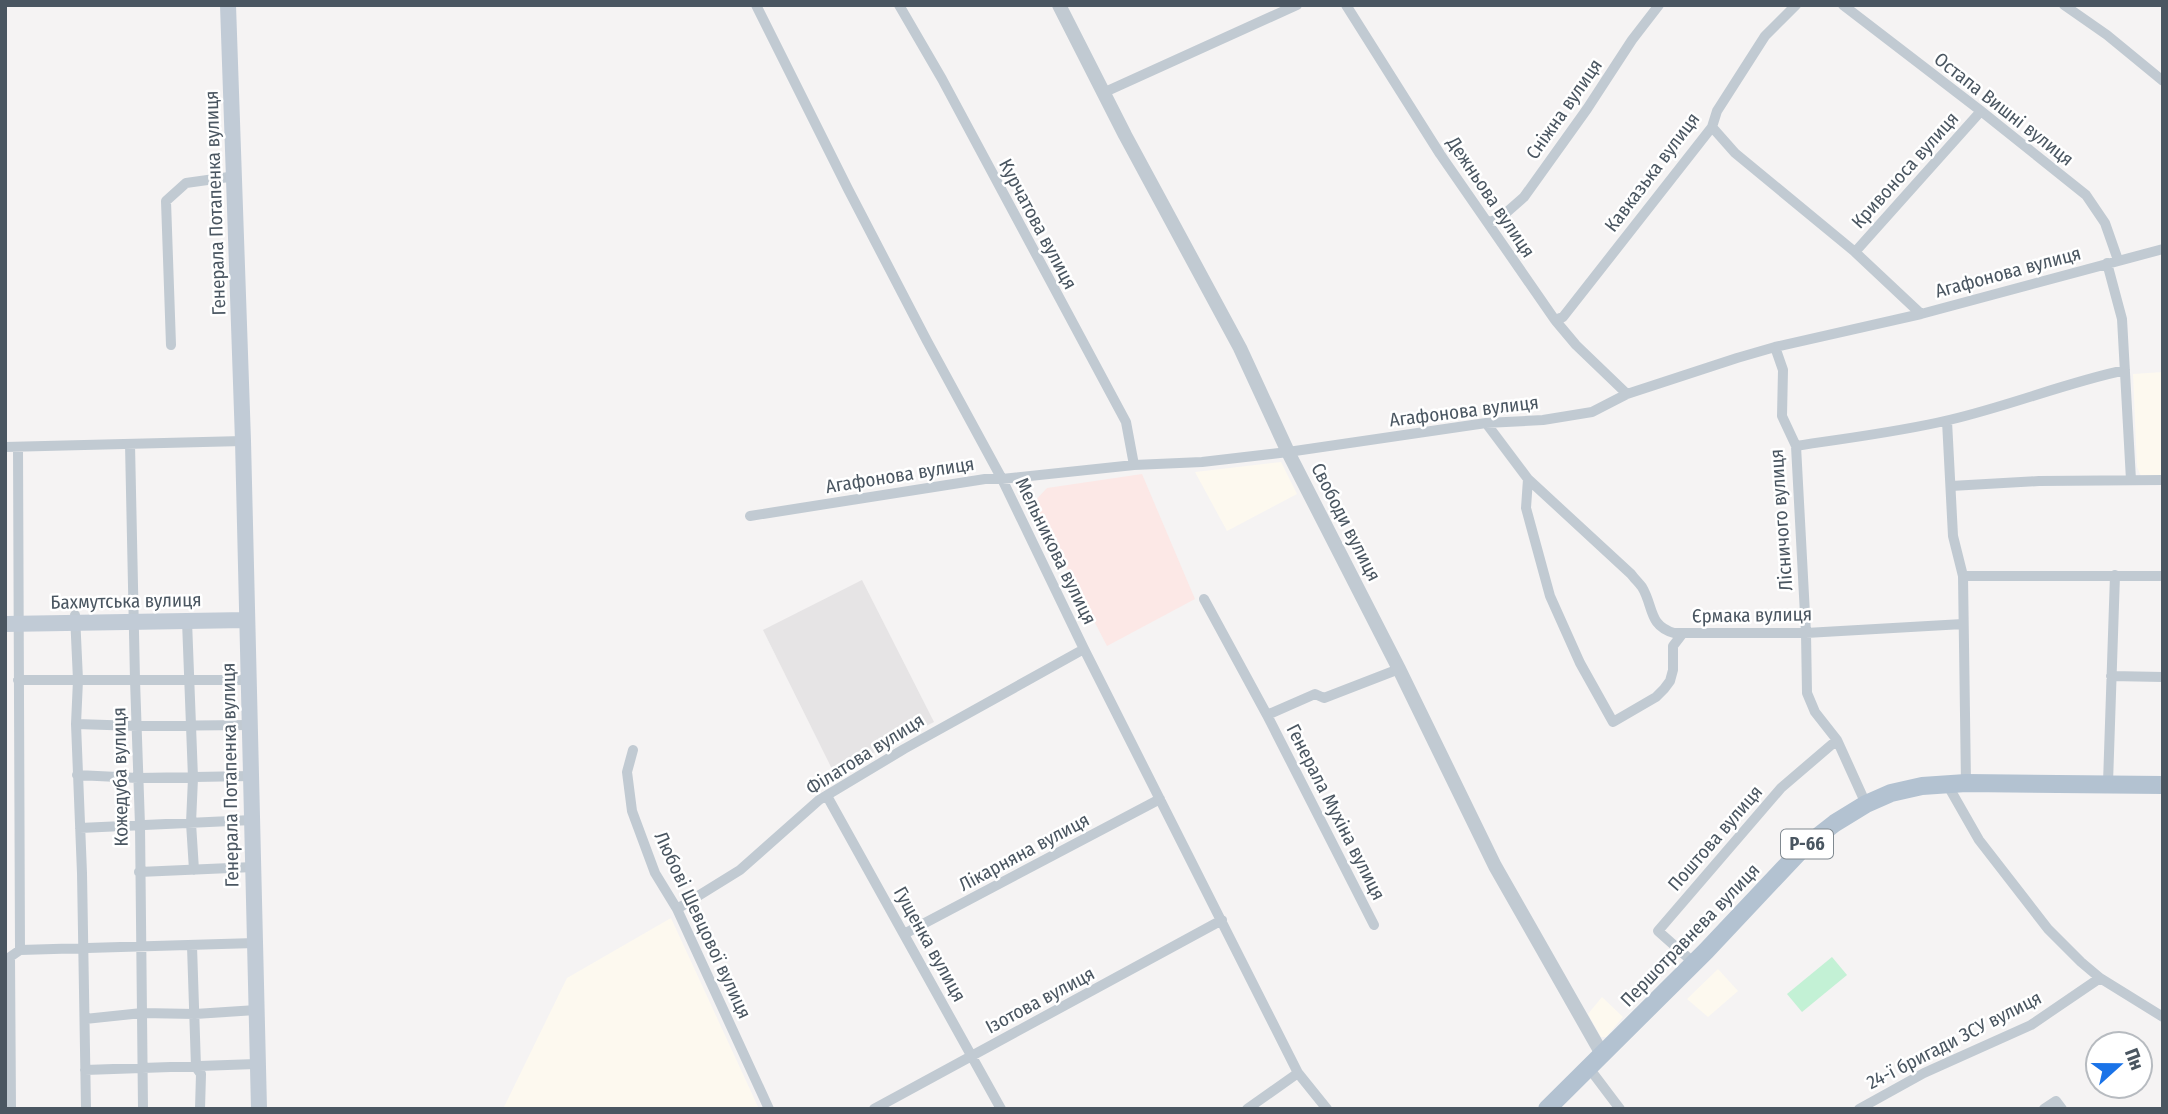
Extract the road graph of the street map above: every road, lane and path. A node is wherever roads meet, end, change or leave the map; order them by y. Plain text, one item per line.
1 (228, 5) edge
2 (756, 5) edge
3 (899, 5) edge
4 (1059, 5) edge
5 (1297, 5) edge
6 (1346, 5) edge
7 (1659, 5) edge
8 (1796, 5) edge
9 (1843, 5) edge
10 (2064, 5) edge
11 (2163, 81) edge
12 (1105, 92) junction
13 (1981, 111) junction
14 (1712, 127) junction
15 (236, 176) junction
16 (1488, 222) junction
17 (2163, 249) edge
18 (1855, 252) junction
19 (2113, 262) junction
20 (1921, 314) junction
21 (1555, 320) junction
22 (171, 345) dead end
23 (1775, 347) junction
24 (2125, 370) junction
25 (1627, 394) junction
26 (1947, 421) junction
27 (1486, 424) junction
28 (243, 441) junction
29 (130, 444) junction
30 (1796, 446) junction
31 (5, 447) edge
32 (18, 447) junction
33 (1288, 452) junction
34 (1134, 465) junction
35 (1002, 479) junction
36 (1528, 479) junction
37 (2131, 480) junction
38 (2163, 480) edge
39 (1951, 486) junction
40 (750, 516) dead end
41 (2115, 575) junction
42 (1963, 576) junction
43 (2163, 576) edge
44 (1204, 599) dead end
45 (75, 619) junction
46 (247, 620) junction
47 (187, 621) junction
48 (134, 623) junction
49 (11, 624) edge
50 (1963, 624) junction
51 (1684, 633) junction
52 (1806, 633) junction
53 (1084, 649) junction
54 (1399, 669) junction
55 (2111, 676) junction
56 (2163, 677) edge
57 (18, 680) junction
58 (78, 680) junction
59 (135, 680) junction
60 (249, 680) junction
61 (188, 681) junction
62 (1267, 715) junction
63 (76, 724) junction
64 (250, 725) junction
65 (138, 726) junction
66 (191, 726) junction
67 (1837, 740) junction
68 (633, 750) dead end
69 (77, 775) junction
70 (251, 776) junction
71 (138, 778) junction
72 (193, 778) junction
73 (1966, 783) junction
74 (2108, 783) junction
75 (1947, 785) junction
76 (2163, 785) edge
77 (827, 796) junction
78 (1160, 799) junction
79 (1866, 804) junction
80 (252, 820) junction
81 (191, 823) junction
82 (140, 825) junction
83 (80, 828) junction
84 (253, 867) junction
85 (194, 870) junction
86 (139, 872) junction
87 (677, 909) junction
88 (1222, 920) junction
89 (1374, 925) dead end
90 (904, 934) junction
91 (255, 943) junction
92 (141, 945) junction
93 (192, 946) junction
94 (83, 949) junction
95 (12, 954) edge
96 (1694, 963) junction
97 (2100, 978) junction
98 (257, 1010) junction
99 (142, 1013) junction
100 (195, 1014) junction
101 (2163, 1017) edge
102 (85, 1019) junction
103 (972, 1056) junction
104 (1595, 1061) junction
105 (258, 1064) junction
106 (142, 1067) junction
107 (196, 1067) junction
108 (85, 1070) junction
109 (1298, 1073) junction
110 (11, 1109) edge
111 (86, 1109) edge
112 (143, 1109) edge
113 (200, 1109) edge
114 (259, 1109) edge
115 (769, 1109) edge
116 (874, 1109) edge
117 (1001, 1109) edge
118 (1247, 1109) edge
119 (1327, 1109) edge
120 (1547, 1109) edge
121 (1620, 1109) edge
122 (1859, 1109) edge
123 (2044, 1109) edge
124 (2062, 1109) edge

1 - 15 main road, Генерала Потапенка вулиця
2 - 35 street, Мельникова вулиця
3 - 34 street, Курчатова вулиця
4 - 12 street, Свободи вулиця
5 - 12 street
6 - 16 street, Дежньова вулиця
7 - 16 street, Сніжна вулиця
8 - 14 street, Кавказька вулиця
9 - 13 street, Остапа Вишні вулиця
10 - 11 street
12 - 33 street, Свободи вулиця
13 - 18 street, Кривоноса вулиця
13 - 19 street, Остапа Вишні вулиця
14 - 18 street, Кривоноса вулиця
14 - 21 street, Кавказька вулиця
15 - 22 street
15 - 28 main road, Генерала Потапенка вулиця
16 - 21 street, Дежньова вулиця
17 - 19 street, Агафонова вулиця
18 - 20 street, Кривоноса вулиця
19 - 20 street, Агафонова вулиця
19 - 24 street, Остапа Вишні вулиця
20 - 23 street, Агафонова вулиця
21 - 25 street, Дежньова вулиця
23 - 25 street, Агафонова вулиця
23 - 30 street, Лісничого вулиця
24 - 26 street
24 - 37 street, Остапа Вишні вулиця
25 - 27 street, Агафонова вулиця
26 - 30 street
26 - 39 street
27 - 33 street, Агафонова вулиця
27 - 36 street, Єрмака вулиця
28 - 29 street
28 - 46 main road, Генерала Потапенка вулиця
29 - 32 street
29 - 48 street, Кожедуба вулиця
30 - 52 street, Лісничого вулиця
31 - 32 street
32 - 49 street
33 - 34 street, Агафонова вулиця
33 - 54 street, Свободи вулиця
34 - 35 street, Агафонова вулиця
35 - 40 street, Агафонова вулиця
35 - 53 street, Мельникова вулиця
36 - 51 street, Єрмака вулиця
36 - 51 street
37 - 38 street
37 - 39 street
39 - 42 street
41 - 42 street
41 - 43 street
41 - 55 street
42 - 50 street
44 - 62 street, Генерала Мухіна вулиця
45 - 48 main road, Бахмутська вулиця
45 - 49 main road, Бахмутська вулиця
45 - 58 street
46 - 47 main road, Бахмутська вулиця
46 - 60 main road, Генерала Потапенка вулиця
47 - 48 main road, Бахмутська вулиця
47 - 61 street
48 - 59 street, Кожедуба вулиця
49 - 57 street
50 - 52 street, Єрмака вулиця
50 - 73 street
51 - 52 street, Єрмака вулиця
52 - 67 street, Лісничого вулиця
53 - 77 street, Філатова вулиця
53 - 78 street, Мельникова вулиця
54 - 62 street, Генерала Мухіна вулиця
54 - 104 street, Свободи вулиця
55 - 56 street
55 - 74 street
57 - 58 street
57 - 95 street
58 - 59 street
58 - 63 street
59 - 61 street
59 - 65 street, Кожедуба вулиця
60 - 61 street
60 - 64 main road, Генерала Потапенка вулиця
61 - 66 street
62 - 89 street, Генерала Мухіна вулиця
63 - 65 street
63 - 69 street
64 - 66 street
64 - 70 main road, Генерала Потапенка вулиця
65 - 66 street
65 - 71 street, Кожедуба вулиця
66 - 72 street
67 - 79 street, Лісничого вулиця
67 - 96 street, Поштова вулиця
68 - 87 street, Любові Шевцової вулиця
69 - 71 street
69 - 83 street
70 - 72 street
70 - 80 main road, Генерала Потапенка вулиця
71 - 72 street
71 - 82 street, Кожедуба вулиця
72 - 81 street
73 - 74 main road, Першотравнева вулиця / Р-66
73 - 75 main road, Першотравнева вулиця / Р-66
74 - 76 main road, Першотравнева вулиця / Р-66
75 - 79 main road, Першотравнева вулиця / Р-66
75 - 97 street
77 - 87 street, Філатова вулиця
77 - 90 street, Гущенка вулиця
78 - 88 street, Мельникова вулиця
78 - 90 street, Лікарняна вулиця
79 - 96 main road, Першотравнева вулиця / Р-66
80 - 81 street
80 - 84 main road, Генерала Потапенка вулиця
81 - 82 street
81 - 85 street
82 - 83 street
82 - 86 street, Кожедуба вулиця
83 - 94 street
84 - 85 street
84 - 91 main road, Генерала Потапенка вулиця
85 - 86 street
86 - 92 street, Кожедуба вулиця
87 - 115 street, Любові Шевцової вулиця
88 - 103 street, Ізотова вулиця
88 - 109 street, Мельникова вулиця
90 - 103 street, Гущенка вулиця
91 - 93 street
91 - 98 main road, Генерала Потапенка вулиця
92 - 93 street
92 - 94 street
92 - 99 street, Кожедуба вулиця
93 - 100 street
94 - 95 street
94 - 102 street
95 - 110 street
96 - 104 main road, Першотравнева вулиця / Р-66
97 - 101 street
97 - 122 street, 24-ї бригади ЗСУ вулиця
98 - 100 street
98 - 105 main road, Генерала Потапенка вулиця
99 - 100 street
99 - 102 street
99 - 106 street, Кожедуба вулиця
100 - 107 street
102 - 108 street
103 - 116 street, Ізотова вулиця
103 - 117 street, Гущенка вулиця
104 - 120 main road, Першотравнева вулиця / Р-66
104 - 121 street
105 - 107 street
105 - 114 main road, Генерала Потапенка вулиця
106 - 107 street
106 - 108 street
106 - 112 street, Кожедуба вулиця
107 - 113 street
108 - 111 street
109 - 118 street
109 - 119 street, Мельникова вулиця
123 - 124 street

